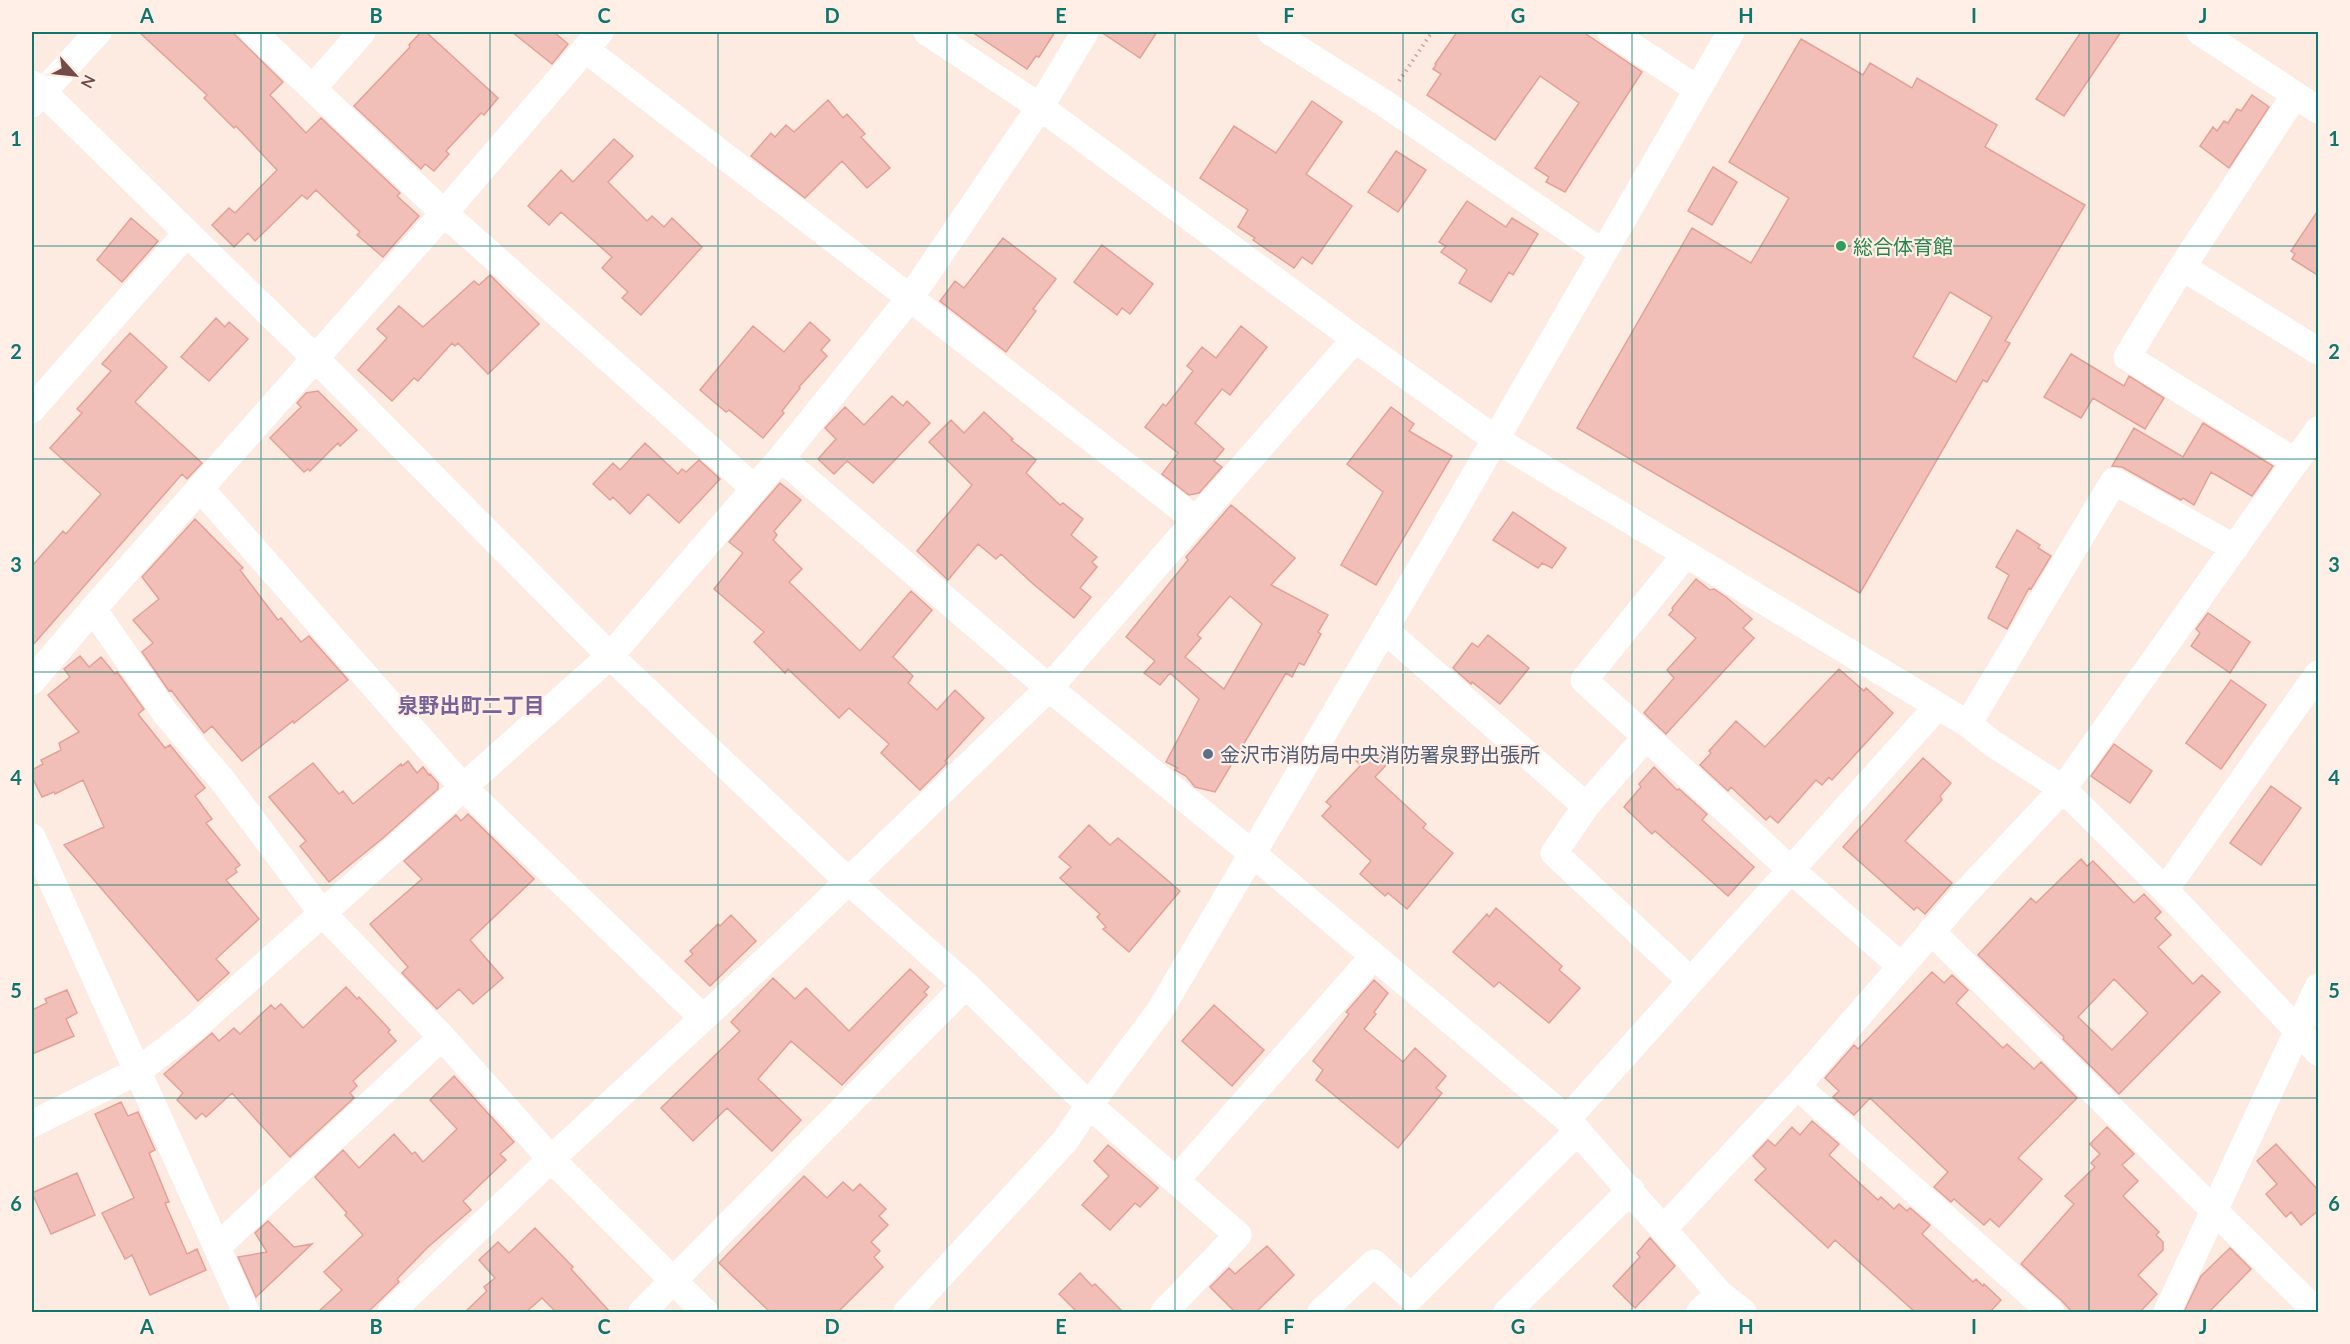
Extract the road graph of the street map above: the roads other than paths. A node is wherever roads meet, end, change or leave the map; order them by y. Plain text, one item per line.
1 (98, 32) edge
2 (253, 32) edge
3 (362, 32) edge
4 (927, 32) edge
5 (1085, 32) edge
6 (1271, 32) edge
7 (1611, 32) edge
8 (1731, 32) edge
9 (2200, 32) edge
10 (592, 40) edge
11 (313, 88) junction
12 (1697, 89) junction
13 (35, 93) edge
14 (2295, 95) junction
15 (1040, 107) junction
16 (2319, 111) edge
17 (444, 213) junction
18 (187, 233) junction
19 (1603, 253) junction
20 (2182, 267) junction
21 (910, 298) junction
22 (1355, 339) junction
23 (2319, 351) edge
24 (315, 358) junction
25 (32, 409) edge
26 (2319, 430) edge
27 (1495, 439) junction
28 (781, 458) junction
29 (2296, 462) junction
30 (200, 488) junction
31 (754, 488) junction
32 (1196, 520) junction
33 (2235, 548) junction
34 (1686, 554) junction
35 (93, 609) junction
36 (1385, 630) junction
37 (610, 656) junction
38 (2319, 674) edge
39 (32, 681) edge
40 (1049, 688) junction
41 (1938, 706) junction
42 (1968, 724) junction
43 (1646, 737) junction
44 (463, 787) junction
45 (2063, 789) junction
46 (1586, 806) junction
47 (32, 837) edge
48 (1253, 854) junction
49 (1791, 870) junction
50 (847, 880) junction
51 (2165, 890) junction
52 (322, 912) junction
53 (1931, 931) junction
54 (1374, 956) junction
55 (1900, 966) junction
56 (1691, 981) junction
57 (966, 985) junction
58 (2319, 987) edge
59 (704, 1018) junction
60 (2298, 1031) junction
61 (442, 1037) junction
62 (2319, 1052) edge
63 (138, 1071) junction
64 (1797, 1086) junction
65 (1089, 1105) junction
66 (32, 1124) edge
67 (1573, 1125) junction
68 (551, 1159) junction
69 (1176, 1180) junction
70 (1630, 1190) junction
71 (2214, 1210) junction
72 (1664, 1228) junction
73 (217, 1247) junction
74 (674, 1280) junction
75 (1719, 1293) junction
76 (1410, 1305) edge
77 (246, 1312) edge
78 (391, 1312) edge
79 (642, 1312) edge
80 (705, 1312) edge
81 (907, 1312) edge
82 (1164, 1312) edge
83 (1321, 1312) edge
84 (1507, 1312) edge
85 (1700, 1312) edge
86 (1743, 1312) edge
87 (2051, 1312) edge
88 (2167, 1312) edge
89 (2317, 1312) edge

1 - 13 street
2 - 11 street
3 - 11 street
4 - 15 street
5 - 15 street
6 - 19 street
7 - 12 street
8 - 12 street
9 - 14 street
10 - 17 street
10 - 21 street
11 - 17 street
12 - 19 street
13 - 18 street
14 - 16 street
14 - 20 street
15 - 21 street
15 - 22 street
17 - 24 street
17 - 31 street
18 - 24 street
18 - 25 street
19 - 27 street
20 - 23 street
20 - 29 street
21 - 28 street
21 - 32 street
22 - 27 street
22 - 32 street
24 - 30 street
24 - 37 street
26 - 29 street
27 - 34 street
27 - 36 street
28 - 31 street
28 - 40 street
29 - 33 street
30 - 35 street
30 - 44 street
31 - 37 street
32 - 40 street
33 - 42 street
33 - 45 street
34 - 41 street
34 - 43 street
35 - 39 street
35 - 52 street
36 - 46 street
36 - 48 street
37 - 44 street
37 - 50 street
38 - 51 street
40 - 48 street
40 - 50 street
41 - 42 street
41 - 49 street
42 - 45 street
43 - 46 street
43 - 49 street
44 - 52 street
44 - 59 street
45 - 51 street
45 - 53 street
46 - 56 street
47 - 63 street
48 - 54 street
48 - 65 street
49 - 55 street
49 - 56 street
50 - 57 street
50 - 59 street
51 - 60 street
52 - 61 street
52 - 63 street
53 - 55 street
53 - 71 street
54 - 67 street
54 - 69 street
55 - 64 street
56 - 67 street
57 - 65 street
57 - 74 street
58 - 60 street
59 - 68 street
60 - 62 street
60 - 71 street
61 - 68 street
61 - 73 street
63 - 66 street
63 - 73 street
64 - 72 street
64 - 87 street
65 - 69 street
65 - 81 street
67 - 70 street
67 - 76 street
68 - 74 street
68 - 78 street
69 - 82 street
70 - 72 street
70 - 84 street
71 - 88 street
71 - 89 street
72 - 75 street
73 - 77 street
74 - 79 street
74 - 80 street
75 - 85 street
75 - 86 street
76 - 83 street

